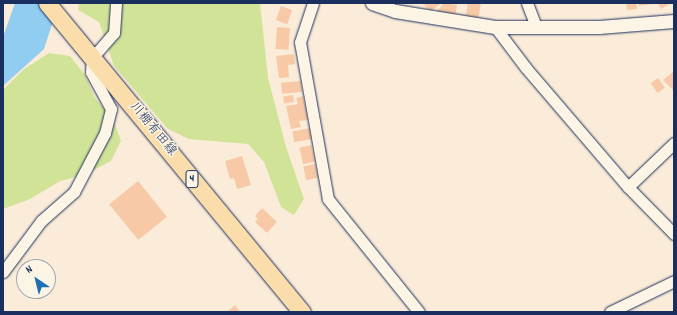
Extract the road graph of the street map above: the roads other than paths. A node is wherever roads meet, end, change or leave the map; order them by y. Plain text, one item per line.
1 (47, 3) edge
2 (116, 3) edge
3 (313, 3) edge
4 (372, 3) edge
5 (527, 3) edge
6 (674, 21) edge
7 (495, 27) junction
8 (536, 27) junction
9 (87, 52) junction
10 (674, 143) edge
11 (628, 187) junction
12 (674, 234) edge
13 (3, 272) edge
14 (674, 281) edge
15 (302, 312) edge
16 (419, 312) edge
17 (610, 312) edge

1 - 9 main road, 川棚有田線 / 4
2 - 9 street
3 - 16 street
4 - 7 street
5 - 8 street
6 - 8 street
7 - 8 street
7 - 11 street
9 - 13 street
9 - 15 main road, 川棚有田線 / 4
10 - 11 street
11 - 12 street
14 - 17 street

